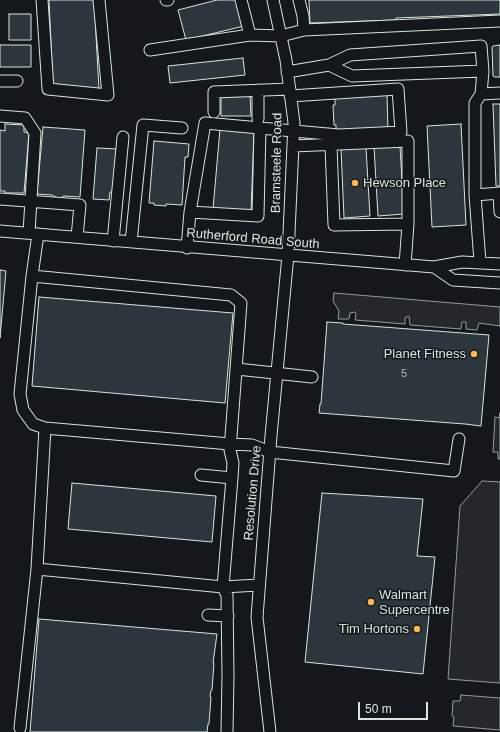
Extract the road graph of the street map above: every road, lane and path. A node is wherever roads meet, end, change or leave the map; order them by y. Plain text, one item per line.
1 (42, 0) edge
2 (99, 0) edge
3 (241, 0) edge
4 (273, 0) edge
5 (299, 0) edge
6 (500, 21) edge
7 (304, 30) junction
8 (250, 35) junction
9 (281, 36) junction
10 (150, 50) dead end
11 (329, 65) junction
12 (483, 71) junction
13 (287, 72) junction
14 (0, 81) edge
15 (17, 82) dead end
16 (258, 90) junction
17 (290, 92) junction
18 (500, 93) edge
19 (481, 94) junction
20 (214, 112) dead end
21 (0, 116) edge
22 (259, 123) junction
23 (182, 128) dead end
24 (293, 131) junction
25 (123, 137) dead end
26 (331, 144) junction
27 (293, 146) junction
28 (500, 193) edge
29 (475, 195) junction
30 (0, 199) edge
31 (31, 201) junction
32 (190, 212) junction
33 (500, 212) edge
34 (408, 224) junction
35 (0, 231) edge
36 (33, 234) junction
37 (77, 237) junction
38 (113, 241) junction
39 (131, 242) junction
40 (187, 248) junction
41 (288, 255) junction
42 (480, 262) junction
43 (500, 264) edge
44 (406, 265) junction
45 (434, 268) junction
46 (32, 276) junction
47 (500, 283) edge
48 (237, 370) junction
49 (277, 373) junction
50 (312, 377) dead end
51 (46, 428) junction
52 (459, 439) dead end
53 (230, 444) junction
54 (270, 452) junction
55 (202, 476) dead end
56 (232, 478) junction
57 (37, 569) junction
58 (259, 585) junction
59 (224, 587) junction
60 (208, 615) dead end
61 (228, 616) junction
62 (20, 728) dead end
63 (227, 732) edge
64 (270, 732) edge

1 - 2 street
3 - 8 street
4 - 9 street, Bramsteele Road
5 - 7 street
6 - 7 street
7 - 9 street
8 - 9 street
8 - 10 street
9 - 13 street, Bramsteele Road
11 - 12 street
11 - 12 street
11 - 13 street
12 - 19 street
13 - 17 street, Bramsteele Road
14 - 15 street
16 - 17 street
16 - 20 street
16 - 22 street
17 - 24 street, Bramsteele Road
17 - 24 street
18 - 19 street
19 - 29 street
21 - 31 street
22 - 24 street
22 - 32 street
22 - 32 street
23 - 39 street
24 - 27 street, Bramsteele Road
25 - 38 street
26 - 27 street
26 - 34 street
26 - 34 street
27 - 41 street, Bramsteele Road
28 - 29 street
28 - 33 street
29 - 42 street
30 - 31 street
31 - 36 street
31 - 37 street
32 - 40 street
34 - 44 street
35 - 36 street, Rutherford Road South
36 - 37 street, Rutherford Road South
36 - 46 street
37 - 38 street, Rutherford Road South
38 - 39 street, Rutherford Road South
39 - 40 street, Rutherford Road South
40 - 41 street, Rutherford Road South
41 - 44 street, Rutherford Road South
41 - 49 street, Resolution Drive
42 - 43 street
42 - 45 street
44 - 45 street, Rutherford Road South
45 - 47 street, Rutherford Road South
46 - 48 street
46 - 51 street
48 - 49 street
48 - 53 street
49 - 50 street
49 - 54 street, Resolution Drive
51 - 53 street
51 - 57 street
52 - 54 street
53 - 54 street
53 - 56 street
54 - 58 street, Resolution Drive
55 - 56 street
56 - 59 street
57 - 59 street
57 - 62 street
58 - 59 street
58 - 64 street, Resolution Drive
59 - 61 street
60 - 61 street
61 - 63 street

